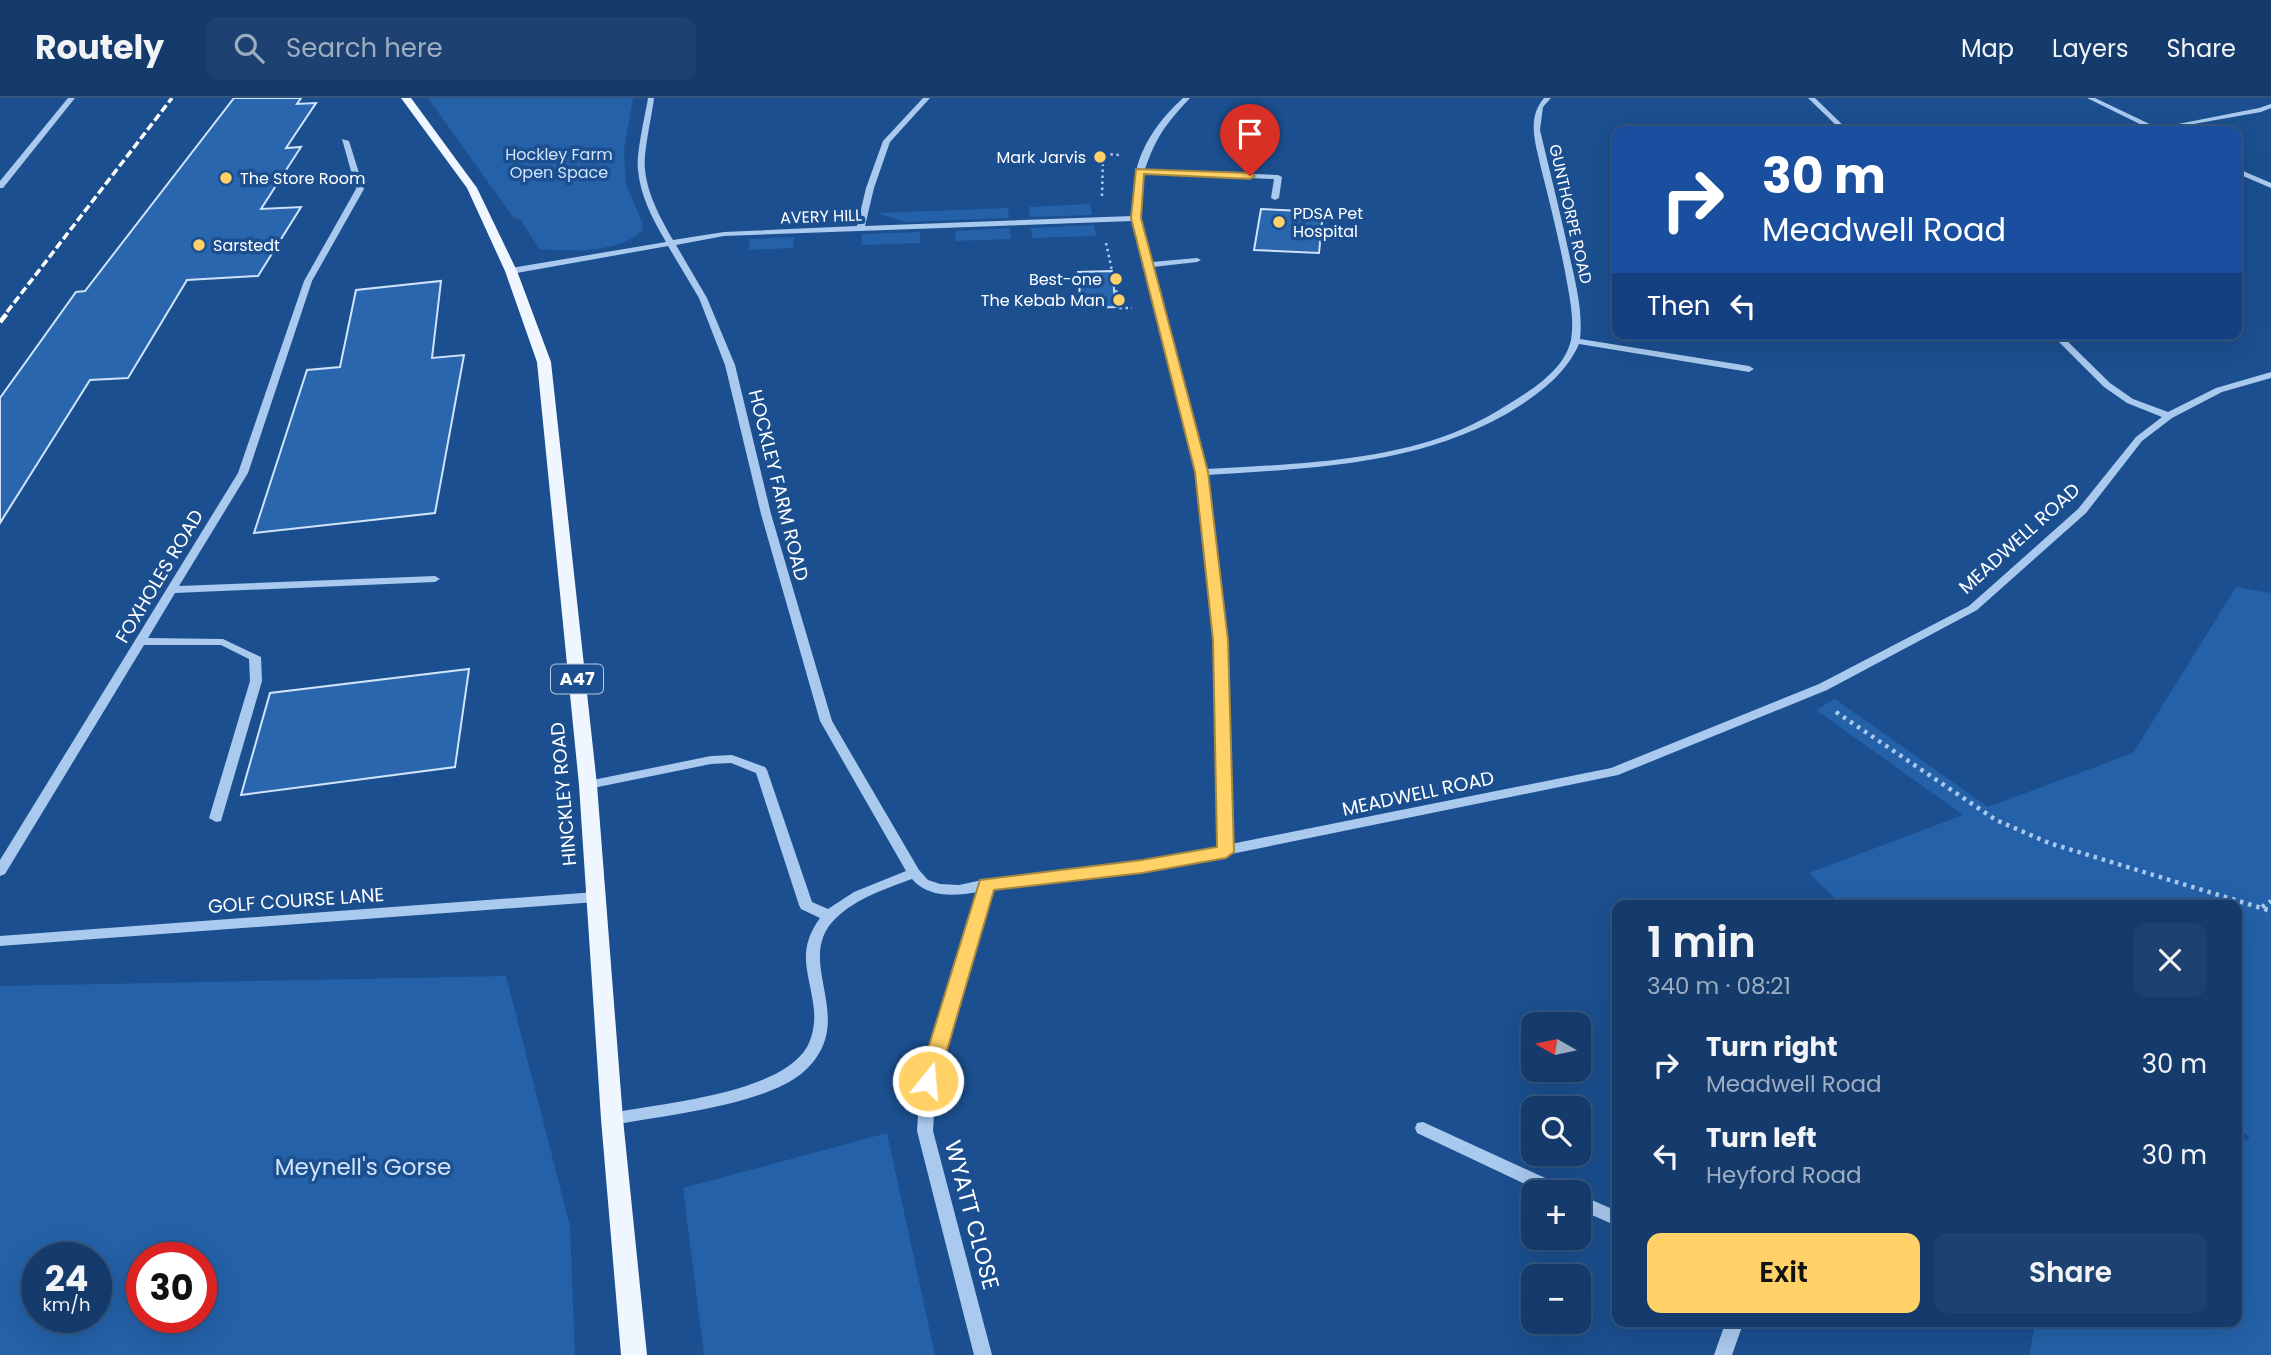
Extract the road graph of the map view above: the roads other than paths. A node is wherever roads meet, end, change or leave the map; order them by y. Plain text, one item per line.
1 (72, 98) edge
2 (406, 98) edge
3 (651, 98) edge
4 (927, 98) edge
5 (1187, 98) edge
6 (1548, 98) edge
7 (1811, 98) edge
8 (2090, 98) edge
9 (2271, 106) edge
10 (1841, 126) edge
11 (2148, 126) edge
12 (2183, 126) edge
13 (345, 141) dead end
14 (1140, 171) junction
15 (2242, 173) edge
16 (0, 186) edge
17 (2271, 186) edge
18 (1275, 198) dead end
19 (1136, 218) junction
20 (861, 228) junction
21 (670, 242) junction
22 (1197, 260) dead end
23 (1150, 265) junction
24 (511, 271) junction
25 (2060, 340) edge
26 (1576, 341) junction
27 (1749, 369) dead end
28 (2271, 375) edge
29 (2169, 416) junction
30 (1202, 472) junction
31 (435, 579) dead end
32 (171, 590) junction
33 (140, 641) junction
34 (588, 785) junction
35 (216, 818) dead end
36 (1226, 852) junction
37 (0, 871) edge
38 (914, 873) junction
39 (987, 884) junction
40 (596, 897) junction
41 (829, 916) junction
42 (0, 941) edge
43 (612, 1119) junction
44 (1423, 1128) dead end
45 (1534, 1180) edge
46 (1591, 1207) edge
47 (1612, 1217) edge
48 (1733, 1327) edge
49 (634, 1355) edge
50 (983, 1355) edge
51 (1723, 1355) edge

1 - 16 street
2 - 24 main road, HINCKLEY ROAD / A47
3 - 21 street, HOCKLEY FARM ROAD
4 - 20 street
5 - 14 street
6 - 26 street, GUNTHORPE ROAD
7 - 10 street
8 - 11 street
9 - 12 street
13 - 32 street, FOXHOLES ROAD
14 - 18 street
14 - 19 street
15 - 17 street
19 - 20 street, AVERY HILL
19 - 23 street
20 - 21 street, AVERY HILL
21 - 24 street, AVERY HILL
21 - 38 street, HOCKLEY FARM ROAD
22 - 23 street
23 - 30 street
24 - 34 main road, HINCKLEY ROAD / A47
25 - 29 street
26 - 27 street
26 - 30 street
28 - 29 street, MEADWELL ROAD
29 - 36 street, MEADWELL ROAD
30 - 36 street
31 - 32 street
32 - 33 street, FOXHOLES ROAD
33 - 35 street
33 - 37 street, FOXHOLES ROAD
34 - 40 main road, HINCKLEY ROAD / A47
34 - 41 street
36 - 39 street, MEADWELL ROAD
38 - 39 street, MEADWELL ROAD
38 - 41 street
39 - 50 street, WYATT CLOSE
40 - 42 street, GOLF COURSE LANE
40 - 43 main road, HINCKLEY ROAD / A47
41 - 43 street
43 - 49 main road, HINCKLEY ROAD / A47
44 - 45 street
46 - 47 street
48 - 51 street

